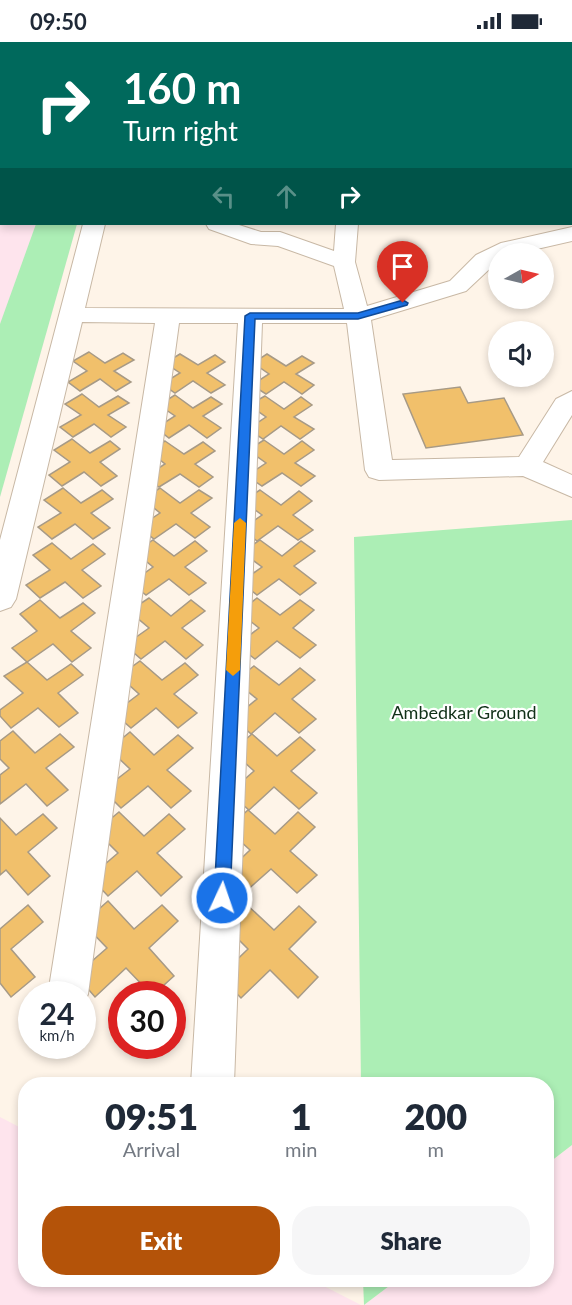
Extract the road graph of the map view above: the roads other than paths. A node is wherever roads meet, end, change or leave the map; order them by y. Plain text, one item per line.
1 (94, 225) edge
2 (220, 225) edge
3 (266, 225) edge
4 (347, 225) edge
5 (310, 234) edge
6 (572, 234) edge
7 (280, 239) junction
8 (344, 262) junction
9 (71, 315) junction
10 (168, 316) junction
11 (250, 316) junction
12 (358, 316) junction
13 (572, 399) edge
14 (526, 466) junction
15 (572, 487) edge
16 (0, 599) edge
17 (70, 981) edge
18 (213, 1077) edge

1 - 9 street
2 - 7 street
3 - 7 street
4 - 8 street
5 - 7 street
5 - 8 street
6 - 12 street
8 - 12 street
9 - 10 street
9 - 16 street
10 - 11 street
10 - 17 street
11 - 12 street
11 - 18 street
12 - 14 street
13 - 14 street
14 - 15 street

